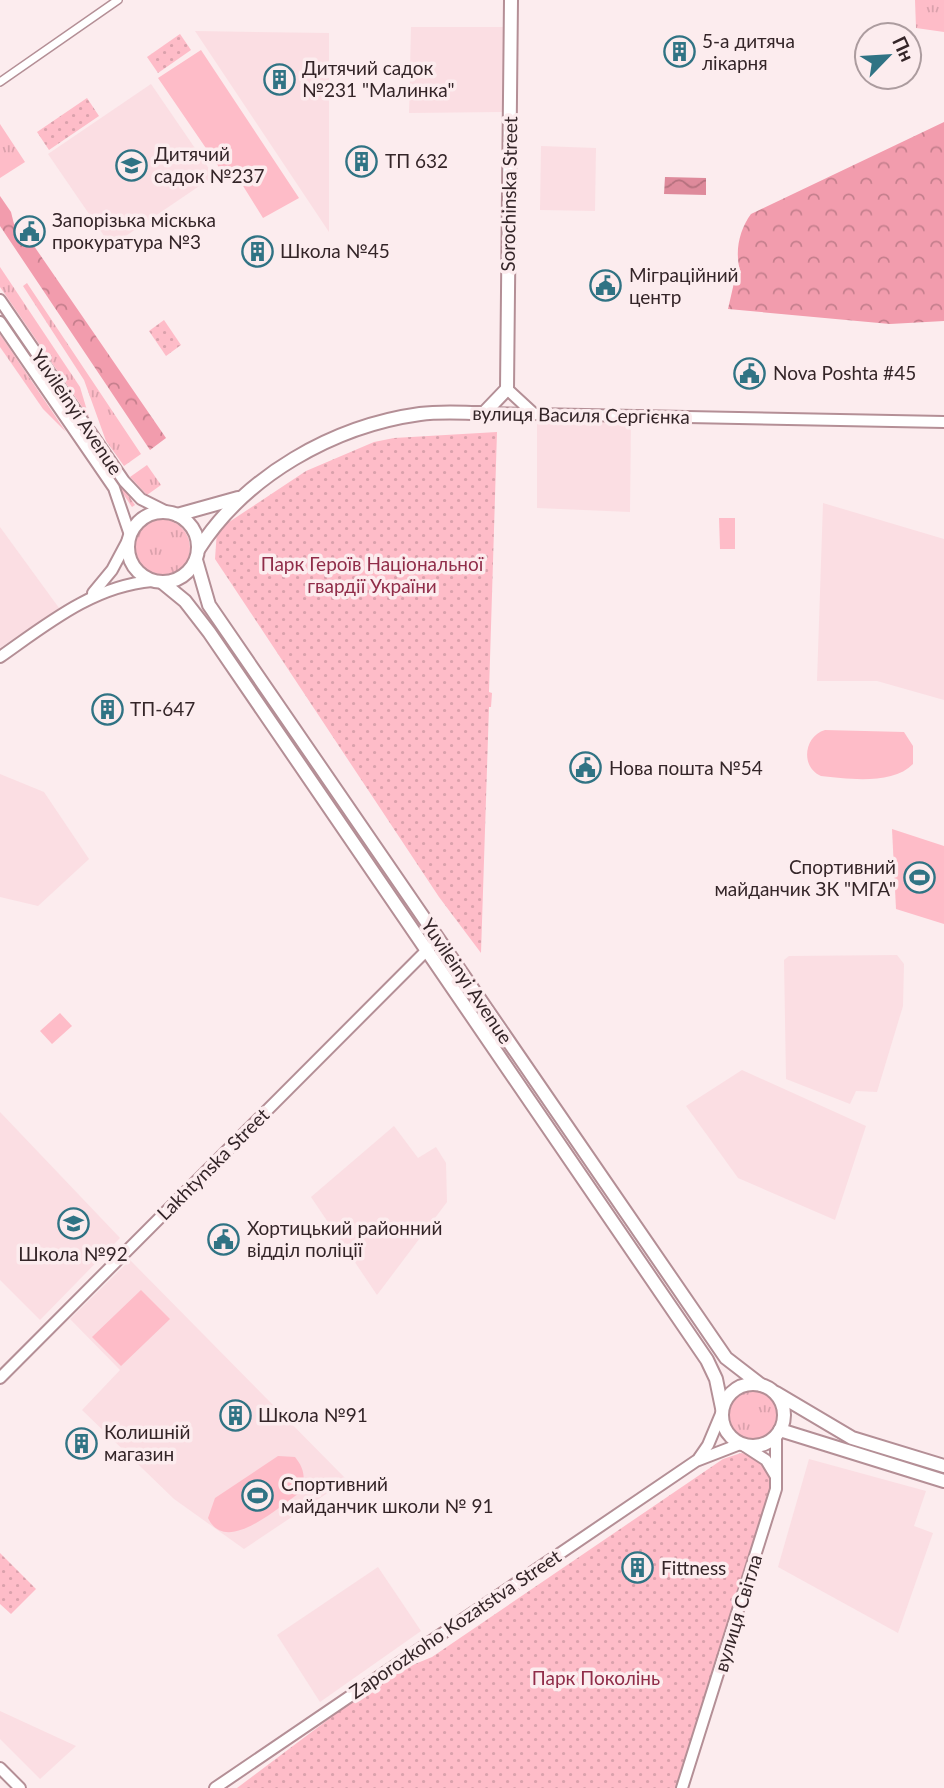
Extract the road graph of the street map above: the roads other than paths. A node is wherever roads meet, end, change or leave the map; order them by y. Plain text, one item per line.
1 (118, 0) edge
2 (511, 0) edge
3 (0, 82) edge
4 (0, 300) edge
5 (0, 322) edge
6 (507, 389) junction
7 (484, 413) junction
8 (533, 413) junction
9 (944, 422) edge
10 (238, 498) junction
11 (172, 513) junction
12 (129, 538) junction
13 (197, 555) junction
14 (157, 582) junction
15 (89, 598) junction
16 (0, 657) edge
17 (438, 939) junction
18 (427, 950) junction
19 (0, 1378) edge
20 (767, 1388) junction
21 (722, 1411) junction
22 (778, 1433) junction
23 (742, 1445) junction
24 (696, 1461) junction
25 (944, 1466) edge
26 (775, 1475) junction
27 (944, 1481) edge
28 (0, 1768) edge
29 (20, 1788) edge
30 (215, 1788) edge
31 (682, 1788) edge

1 - 3 street
2 - 6 main road, Sorochinska Street
4 - 11 street, Yuvileinyi Avenue
5 - 12 street, Yuvileinyi Avenue
6 - 7 main road
6 - 8 street
7 - 8 street, вулиця Василя Сергієнка
7 - 10 main road, вулиця Василя Сергієнка
8 - 9 street, вулиця Василя Сергієнка
10 - 11 main road, вулиця Василя Сергієнка
10 - 13 main road, вулиця Василя Сергієнка
11 - 12 main road
11 - 13 main road
12 - 14 main road
12 - 15 street
13 - 14 main road
13 - 17 main road, Yuvileinyi Avenue
14 - 15 street
14 - 18 main road, Yuvileinyi Avenue
15 - 16 street
17 - 18 street, Lakhtynska Street
17 - 20 main road, Yuvileinyi Avenue
18 - 19 street, Lakhtynska Street
18 - 21 main road, Yuvileinyi Avenue
20 - 21 main road
20 - 22 main road
20 - 25 main road, Yuvileinyi Avenue
21 - 23 main road
21 - 24 street, Zaporozkoho Kozatstva Street
22 - 23 main road
22 - 26 street, вулиця Світла
22 - 27 main road
23 - 24 street, Zaporozkoho Kozatstva Street
23 - 26 street
24 - 30 street, Zaporozkoho Kozatstva Street
26 - 31 street, вулиця Світла
28 - 29 street

